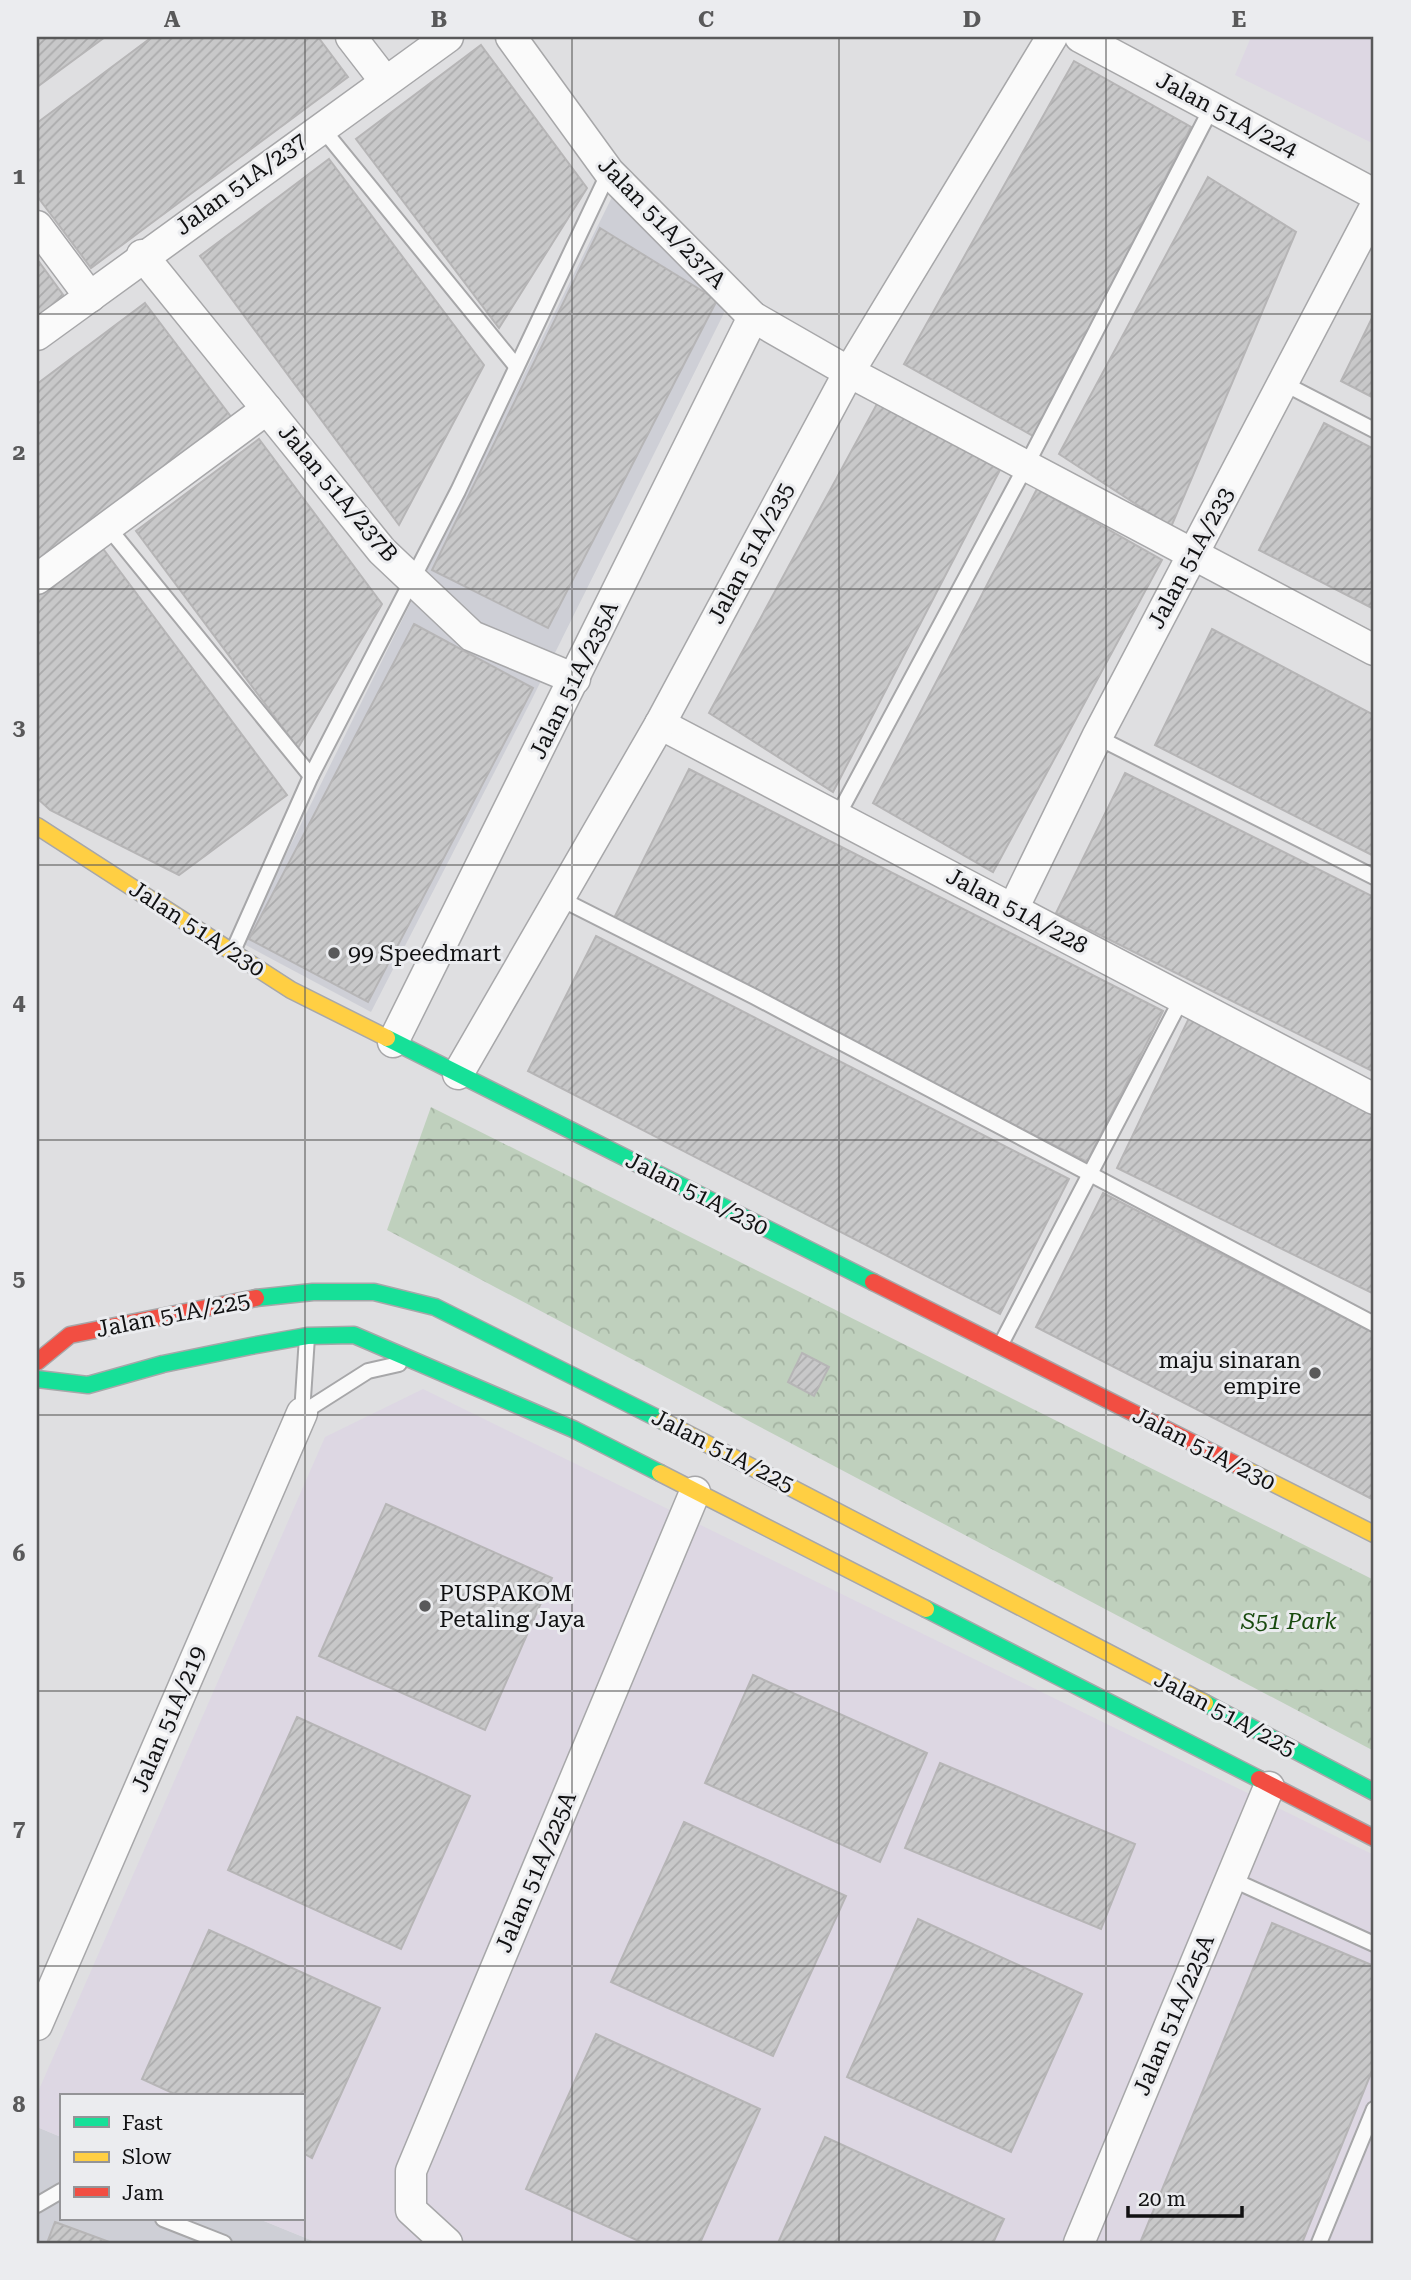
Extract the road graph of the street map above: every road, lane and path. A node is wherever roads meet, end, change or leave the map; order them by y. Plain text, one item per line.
1 (351, 37) edge
2 (448, 37) edge
3 (511, 37) edge
4 (1052, 37) edge
5 (1080, 37) edge
6 (385, 81) junction
7 (1212, 107) junction
8 (321, 127) junction
9 (608, 172) junction
10 (1374, 194) edge
11 (1374, 209) edge
12 (37, 226) edge
13 (142, 256) junction
14 (90, 297) junction
15 (753, 317) junction
16 (37, 335) edge
17 (516, 366) junction
18 (849, 372) junction
19 (1283, 383) junction
20 (267, 409) junction
21 (1374, 430) edge
22 (1026, 466) junction
23 (107, 526) junction
24 (1193, 554) junction
25 (411, 577) junction
26 (37, 579) edge
27 (1374, 650) edge
28 (575, 679) junction
29 (660, 724) junction
30 (1097, 737) junction
31 (311, 776) junction
32 (838, 817) junction
33 (37, 826) edge
34 (1374, 877) edge
35 (559, 898) junction
36 (1013, 909) junction
37 (232, 953) junction
38 (1182, 998) junction
39 (393, 1042) junction
40 (458, 1074) junction
41 (1374, 1099) edge
42 (1090, 1174) junction
43 (1374, 1324) edge
44 (307, 1336) junction
45 (1000, 1346) junction
46 (414, 1361) junction
47 (37, 1362) edge
48 (37, 1379) edge
49 (302, 1413) junction
50 (695, 1492) junction
51 (1374, 1534) edge
52 (1269, 1787) junction
53 (1374, 1792) edge
54 (1374, 1838) edge
55 (1231, 1879) junction
56 (1374, 1944) edge
57 (37, 2025) edge
58 (1374, 2109) edge
59 (60, 2192) edge
60 (37, 2205) edge
61 (166, 2220) edge
62 (224, 2243) edge
63 (447, 2243) edge
64 (1079, 2243) edge
65 (1319, 2243) edge

1 - 6 street
2 - 6 street, Jalan 51A/237
3 - 9 street, Jalan 51A/237A
4 - 18 street, Jalan 51A/235
5 - 7 street, Jalan 51A/224
6 - 8 street, Jalan 51A/237
7 - 10 street, Jalan 51A/224
7 - 22 lane
8 - 13 street, Jalan 51A/237
8 - 17 lane
9 - 15 street, Jalan 51A/237A
9 - 17 lane
11 - 19 street, Jalan 51A/233
12 - 14 street
13 - 14 street, Jalan 51A/237
13 - 20 street, Jalan 51A/237B
14 - 16 street, Jalan 51A/237
15 - 18 street, Jalan 51A/237A
15 - 28 street, Jalan 51A/235A
17 - 25 lane
18 - 22 street, Jalan 51A/237A
18 - 29 street, Jalan 51A/235
19 - 21 lane
19 - 24 street, Jalan 51A/233
20 - 23 street
20 - 25 street, Jalan 51A/237B
22 - 24 street, Jalan 51A/237A
22 - 32 lane
23 - 26 street
23 - 31 lane
24 - 27 street, Jalan 51A/237A
24 - 30 street, Jalan 51A/233
25 - 28 street, Jalan 51A/237B
25 - 31 lane
28 - 39 street, Jalan 51A/235A
29 - 32 street, Jalan 51A/228
29 - 35 street, Jalan 51A/235
30 - 34 lane
30 - 36 street, Jalan 51A/233
31 - 37 lane
32 - 36 street, Jalan 51A/228
33 - 37 street, Jalan 51A/230
35 - 40 street, Jalan 51A/235
35 - 42 lane
36 - 38 street, Jalan 51A/228
37 - 39 street, Jalan 51A/230
38 - 41 street, Jalan 51A/228
38 - 42 lane
39 - 40 street, Jalan 51A/230
40 - 45 street, Jalan 51A/230
42 - 43 lane
42 - 45 lane
44 - 46 street, Jalan 51A/225
44 - 48 street, Jalan 51A/225
44 - 49 lane, Jalan 51A/219
45 - 51 street, Jalan 51A/230
46 - 49 lane
46 - 50 street, Jalan 51A/225
47 - 53 street, Jalan 51A/225
49 - 57 street, Jalan 51A/219
50 - 52 street, Jalan 51A/225
50 - 63 street, Jalan 51A/225A
52 - 54 street, Jalan 51A/225
52 - 55 street, Jalan 51A/225A
55 - 56 lane
55 - 64 street, Jalan 51A/225A
58 - 65 lane
59 - 60 lane
61 - 62 lane

